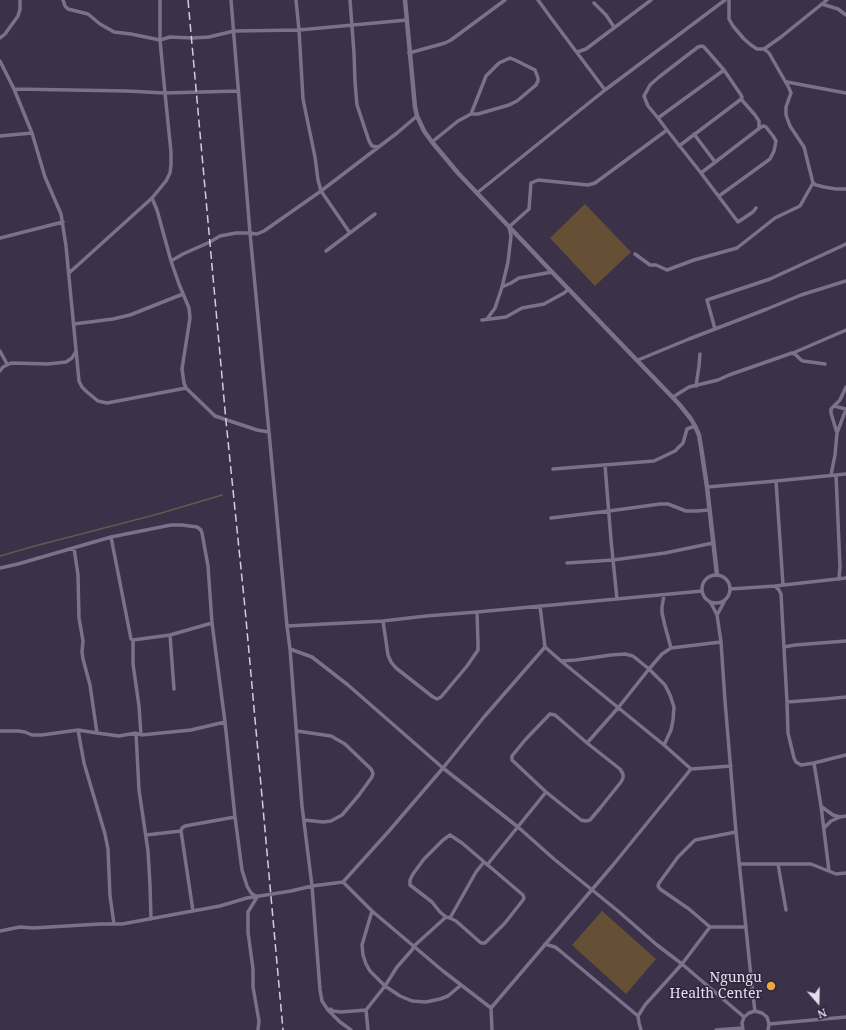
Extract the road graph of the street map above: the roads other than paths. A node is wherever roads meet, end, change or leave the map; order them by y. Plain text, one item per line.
1 (20, 0) edge
2 (63, 0) edge
3 (160, 0) edge
4 (231, 0) edge
5 (296, 0) edge
6 (350, 0) edge
7 (405, 0) edge
8 (505, 0) edge
9 (538, 0) edge
10 (651, 0) edge
11 (725, 0) edge
12 (729, 0) edge
13 (827, 0) edge
14 (594, 3) dead end
15 (822, 4) junction
16 (846, 16) edge
17 (407, 20) junction
18 (352, 25) junction
19 (614, 27) junction
20 (299, 30) junction
21 (234, 31) junction
22 (0, 38) edge
23 (160, 40) junction
24 (764, 49) junction
25 (577, 52) junction
26 (410, 53) junction
27 (0, 61) edge
28 (724, 70) junction
29 (787, 82) junction
30 (14, 89) junction
31 (605, 90) junction
32 (238, 91) junction
33 (165, 93) junction
34 (846, 93) edge
35 (741, 99) junction
36 (471, 114) junction
37 (417, 116) junction
38 (658, 118) junction
39 (759, 128) junction
40 (667, 130) junction
41 (32, 132) junction
42 (694, 134) junction
43 (0, 136) edge
44 (432, 142) junction
45 (679, 146) junction
46 (379, 147) junction
47 (716, 162) junction
48 (701, 173) junction
49 (813, 183) junction
50 (846, 189) edge
51 (321, 191) junction
52 (477, 192) junction
53 (718, 196) junction
54 (152, 198) junction
55 (756, 208) dead end
56 (375, 214) dead end
57 (63, 222) junction
58 (509, 227) junction
59 (250, 233) junction
60 (350, 233) junction
61 (0, 238) edge
62 (846, 244) edge
63 (326, 251) dead end
64 (635, 254) dead end
65 (171, 261) junction
66 (552, 272) junction
67 (69, 273) junction
68 (846, 281) edge
69 (502, 287) junction
70 (569, 289) junction
71 (183, 294) junction
72 (74, 324) junction
73 (715, 329) junction
74 (846, 330) edge
75 (0, 351) edge
76 (76, 351) junction
77 (794, 353) junction
78 (700, 354) dead end
79 (638, 360) junction
80 (7, 364) junction
81 (825, 364) dead end
82 (0, 371) edge
83 (696, 386) junction
84 (846, 387) edge
85 (186, 388) junction
86 (673, 397) junction
87 (834, 406) junction
88 (846, 409) edge
89 (695, 426) junction
90 (269, 432) junction
91 (837, 433) junction
92 (606, 465) junction
93 (553, 469) dead end
94 (846, 474) edge
95 (831, 475) junction
96 (836, 475) junction
97 (776, 481) junction
98 (707, 487) junction
99 (709, 510) junction
100 (609, 512) junction
101 (551, 518) dead end
102 (111, 538) junction
103 (713, 543) junction
104 (74, 548) junction
105 (613, 560) junction
106 (567, 562) dead end
107 (0, 568) edge
108 (717, 576) junction
109 (846, 578) edge
110 (839, 579) junction
111 (784, 585) junction
112 (775, 586) junction
113 (730, 589) junction
114 (702, 591) junction
115 (781, 594) junction
116 (664, 595) junction
117 (617, 600) junction
118 (725, 600) junction
119 (708, 601) junction
120 (540, 606) junction
121 (477, 612) junction
122 (717, 615) junction
123 (383, 621) junction
124 (212, 623) junction
125 (287, 626) junction
126 (170, 635) junction
127 (133, 640) junction
128 (846, 641) edge
129 (721, 642) junction
130 (545, 647) junction
131 (784, 647) junction
132 (671, 648) junction
133 (290, 649) junction
134 (561, 661) junction
135 (649, 669) junction
136 (174, 689) dead end
137 (846, 697) edge
138 (787, 702) junction
139 (618, 708) junction
140 (225, 722) junction
141 (78, 730) junction
142 (0, 731) edge
143 (297, 731) junction
144 (136, 733) junction
145 (97, 734) junction
146 (141, 735) junction
147 (587, 743) junction
148 (664, 745) junction
149 (846, 755) edge
150 (814, 763) junction
151 (731, 766) junction
152 (443, 768) junction
153 (690, 769) junction
154 (546, 792) junction
155 (821, 806) junction
156 (846, 816) edge
157 (235, 817) junction
158 (840, 817) junction
159 (304, 820) junction
160 (518, 827) junction
161 (824, 828) junction
162 (181, 831) junction
163 (736, 832) junction
164 (146, 835) junction
165 (485, 863) junction
166 (740, 864) junction
167 (778, 864) junction
168 (829, 871) junction
169 (846, 873) edge
170 (344, 882) junction
171 (312, 886) junction
172 (592, 889) junction
173 (257, 897) junction
174 (786, 910) dead end
175 (193, 911) junction
176 (372, 911) junction
177 (448, 917) junction
178 (151, 919) junction
179 (114, 924) junction
180 (710, 926) junction
181 (746, 927) junction
182 (0, 931) edge
183 (545, 944) junction
184 (414, 946) junction
185 (682, 964) junction
186 (461, 985) junction
187 (385, 986) junction
188 (325, 1006) junction
189 (491, 1008) junction
190 (366, 1010) junction
191 (755, 1011) junction
192 (638, 1016) junction
193 (744, 1017) junction
194 (846, 1017) edge
195 (769, 1024) junction
196 (742, 1029) edge
197 (258, 1030) edge
198 (351, 1030) edge
199 (368, 1030) edge
200 (492, 1030) edge
201 (641, 1030) edge
202 (716, 1030) edge
203 (768, 1030) edge

1 - 22 street
2 - 23 street
3 - 23 street
4 - 21 street
5 - 20 street
6 - 18 street
7 - 17 street
8 - 26 street
9 - 25 street
10 - 19 street
11 - 31 street
12 - 24 street
13 - 15 street
14 - 19 street
15 - 16 street
15 - 24 street
17 - 18 street
17 - 26 street
18 - 20 street
18 - 46 street
19 - 25 street
20 - 21 street
20 - 51 street
21 - 23 street
21 - 32 street
23 - 33 street
24 - 29 street
25 - 31 street
26 - 37 street
27 - 30 street
28 - 35 street
28 - 38 street
28 - 38 street
29 - 34 street
29 - 49 street
30 - 33 street
30 - 41 street
31 - 52 street
32 - 33 street
32 - 59 street
33 - 54 street
35 - 39 street
35 - 42 street
36 - 36 street
36 - 44 street
37 - 44 street
37 - 46 street
38 - 40 street
39 - 47 street
39 - 53 street
40 - 45 street
40 - 58 street
41 - 43 street
41 - 57 street
42 - 45 street
42 - 47 street
44 - 52 street
45 - 48 street
46 - 51 street
47 - 48 street
48 - 53 street
49 - 50 street
49 - 64 street
51 - 59 street
51 - 60 street
52 - 58 street
53 - 55 street
54 - 65 street
54 - 67 street
56 - 60 street
57 - 61 street
57 - 67 street
58 - 66 street
58 - 69 street
59 - 65 street
59 - 90 street
60 - 63 street
62 - 73 street
65 - 71 street
66 - 69 street
66 - 70 street
67 - 72 street
68 - 73 street
69 - 70 street
70 - 79 street
71 - 72 street
71 - 85 street
72 - 76 street
73 - 79 street
74 - 77 street
75 - 80 street
76 - 80 street
76 - 85 street
77 - 81 street
77 - 83 street
78 - 83 street
79 - 86 street
80 - 82 street
83 - 86 street
84 - 87 street
85 - 90 street
86 - 89 street
87 - 88 street
87 - 91 street
88 - 91 street
89 - 92 street
89 - 98 street
90 - 125 street
91 - 95 street
92 - 93 street
92 - 100 street
94 - 96 street
95 - 96 street
95 - 97 street
96 - 110 street
97 - 98 street
97 - 111 street
98 - 99 street
99 - 100 street
99 - 103 street
100 - 101 street
100 - 105 street
102 - 104 street
102 - 124 street
102 - 127 street
103 - 105 street
103 - 108 street
104 - 107 street
104 - 145 street
105 - 106 street
105 - 117 street
108 - 113 street
108 - 114 street
109 - 110 street
110 - 111 street
111 - 112 street
111 - 115 street
112 - 113 street
112 - 115 street
113 - 118 street
114 - 116 street
114 - 119 street
115 - 131 street
116 - 117 street
116 - 132 street
117 - 120 street
118 - 119 street
118 - 122 street
119 - 122 street
120 - 121 street
120 - 130 street
121 - 123 street
121 - 123 street
122 - 129 street
123 - 125 street
124 - 126 street
124 - 140 street
125 - 133 street
126 - 127 street
126 - 136 street
127 - 146 street
128 - 131 street
129 - 132 street
129 - 151 street
130 - 134 street
130 - 152 street
131 - 138 street
132 - 135 street
133 - 143 street
133 - 152 street
134 - 135 street
134 - 139 street
135 - 139 street
135 - 148 street
137 - 138 street
138 - 150 street
139 - 147 street
139 - 148 street
140 - 146 street
140 - 157 street
141 - 142 street
141 - 145 street
141 - 179 street
143 - 159 street
143 - 159 street
144 - 145 street
144 - 146 street
144 - 164 street
147 - 154 street
147 - 154 street
148 - 153 street
149 - 150 street
150 - 155 street
151 - 153 street
151 - 163 street
152 - 160 street
152 - 170 street
153 - 172 street
154 - 160 street
155 - 158 street
155 - 161 street
156 - 158 street
157 - 162 street
157 - 173 street
158 - 161 street
159 - 171 street
160 - 165 street
160 - 172 street
161 - 168 street
162 - 164 street
162 - 175 street
163 - 166 street
163 - 180 street
164 - 178 street
165 - 177 street
165 - 177 street
165 - 177 street
166 - 167 street
166 - 181 street
167 - 168 street
167 - 174 street
168 - 169 street
170 - 171 street
170 - 176 street
171 - 173 street
171 - 188 street
172 - 183 street
172 - 185 street
173 - 175 street
173 - 197 street
175 - 178 street
176 - 184 street
176 - 187 street
177 - 184 street
178 - 179 street
179 - 182 street
180 - 181 street
180 - 185 street
181 - 191 street
183 - 189 street
183 - 192 street
184 - 186 street
184 - 187 street
185 - 192 street
185 - 193 street
186 - 187 street
186 - 189 street
187 - 190 street
188 - 190 street
188 - 198 street
189 - 200 street
190 - 199 street
191 - 193 street
191 - 195 street
192 - 201 street
193 - 196 street
194 - 195 street
195 - 203 street
196 - 202 street

